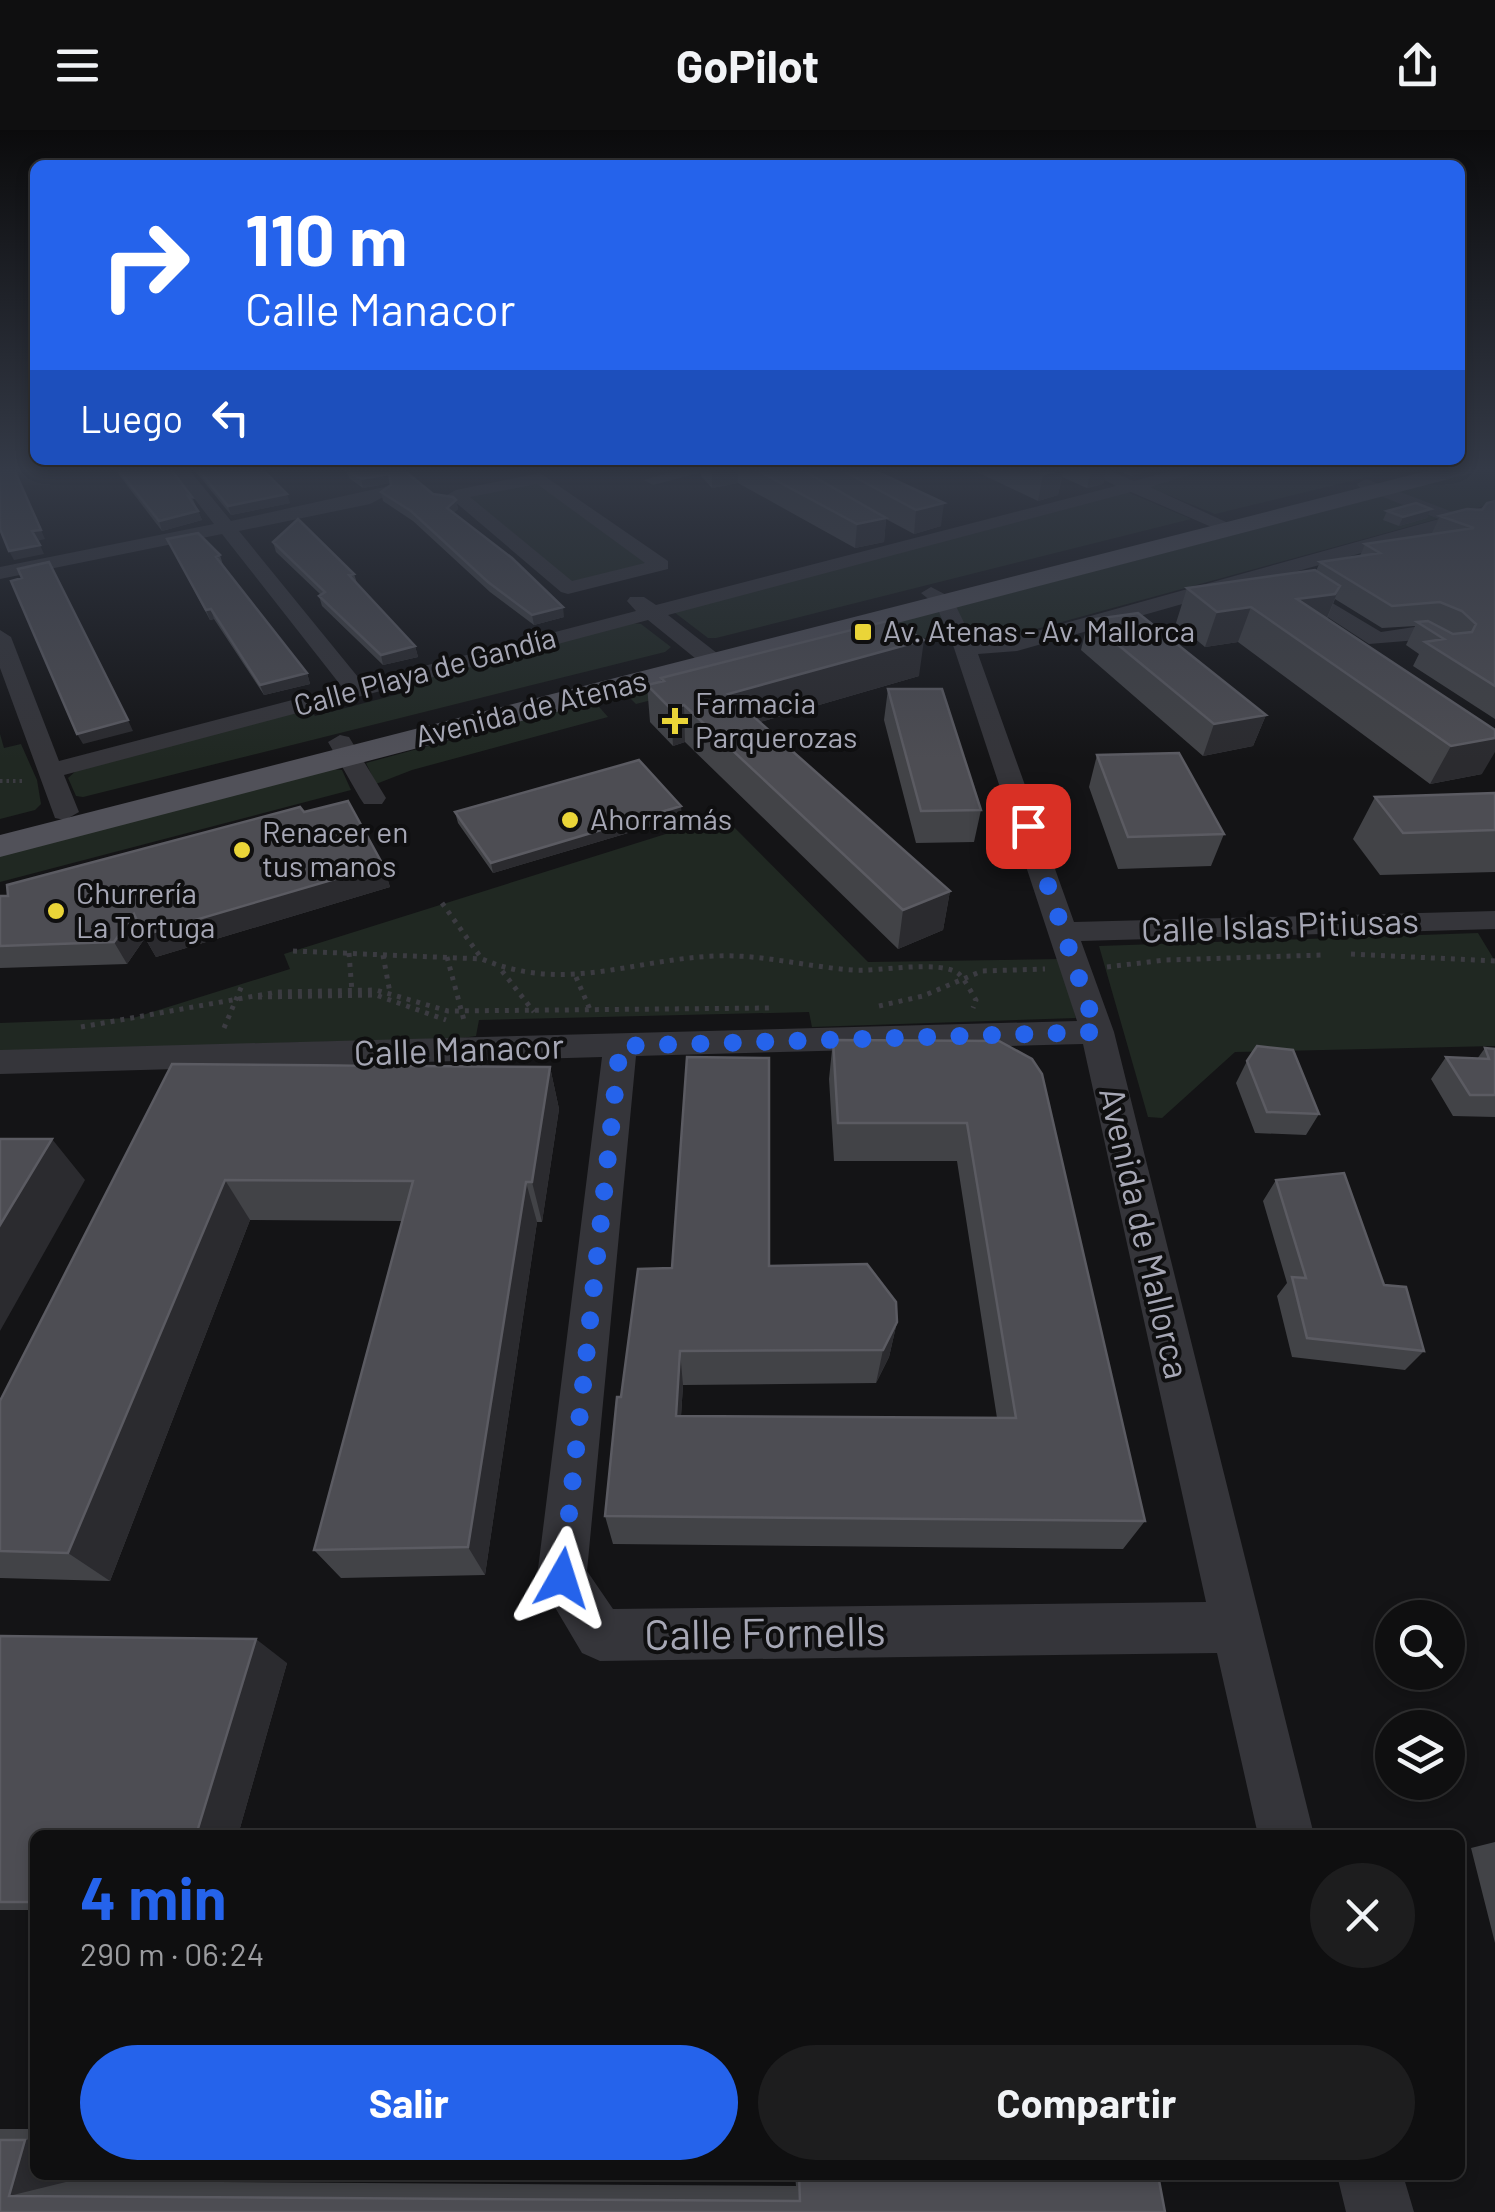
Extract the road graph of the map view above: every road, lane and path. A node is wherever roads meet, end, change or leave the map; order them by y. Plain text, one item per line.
1 (48, 564) edge
2 (254, 564) edge
3 (539, 564) edge
4 (660, 564) edge
5 (837, 564) edge
6 (1070, 564) edge
7 (1295, 564) edge
8 (1270, 571) junction
9 (0, 574) edge
10 (608, 578) junction
11 (938, 598) junction
12 (651, 612) junction
13 (0, 636) edge
14 (965, 648) junction
15 (1449, 648) edge
16 (707, 656) junction
17 (356, 690) junction
18 (344, 749) junction
19 (44, 776) junction
20 (0, 781) edge
21 (373, 798) dead end
22 (65, 812) junction
23 (0, 829) edge
24 (0, 846) edge
25 (442, 903) dead end
26 (1493, 924) edge
27 (1066, 932) junction
28 (293, 951) dead end
29 (349, 953) junction
30 (383, 955) junction
31 (447, 957) junction
32 (482, 959) junction
33 (1495, 961) edge
34 (1078, 969) junction
35 (501, 970) junction
36 (576, 976) junction
37 (243, 983) dead end
38 (964, 984) junction
39 (352, 993) junction
40 (237, 997) junction
41 (391, 997) junction
42 (778, 1008) dead end
43 (876, 1009) dead end
44 (461, 1010) junction
45 (532, 1010) junction
46 (970, 1012) dead end
47 (538, 1019) dead end
48 (601, 1024) junction
49 (466, 1027) junction
50 (75, 1028) dead end
51 (223, 1029) dead end
52 (476, 1031) dead end
53 (1097, 1032) junction
54 (0, 1062) edge
55 (1234, 1628) junction
56 (1285, 1830) edge
57 (1371, 2180) edge
58 (1380, 2212) edge

1 - 9 street
2 - 17 street
3 - 10 street
4 - 10 street
5 - 12 street, Calle Playa de Gandía
6 - 11 main road, Avenida de Atenas
7 - 8 street
8 - 14 street
8 - 15 street
10 - 12 street
11 - 14 street, Avenida de Mallorca
11 - 16 main road, Avenida de Atenas
12 - 16 street
12 - 17 street, Calle Playa de Gandía
13 - 19 street
14 - 27 street, Avenida de Mallorca
16 - 18 main road, Avenida de Atenas
17 - 19 street, Calle Playa de Gandía
18 - 21 street
18 - 22 main road, Avenida de Atenas
18 - 24 main road, Avenida de Atenas
19 - 20 path
19 - 22 street
22 - 23 main road, Avenida de Atenas
25 - 32 path
26 - 27 street, Calle Islas Pitiusas
27 - 34 street, Avenida de Mallorca
28 - 29 path
29 - 30 path
29 - 39 path
30 - 31 path
30 - 41 path
31 - 32 path
31 - 44 path
32 - 35 path
33 - 34 path
34 - 38 path
34 - 53 street, Avenida de Mallorca
35 - 36 path
35 - 45 path
36 - 38 path
36 - 48 path
37 - 40 path
38 - 43 path
38 - 46 path
39 - 40 path
39 - 40 path
39 - 41 path
40 - 50 path
40 - 51 path
41 - 44 path
41 - 49 path
42 - 48 path
44 - 45 path
44 - 49 path
45 - 47 path
45 - 48 path
48 - 53 street, Calle Manacor
48 - 54 street, Calle Manacor
48 - 55 street, Calle Fornells
49 - 52 path
53 - 55 street, Avenida de Mallorca
55 - 56 street, Avenida de Mallorca
57 - 58 street

